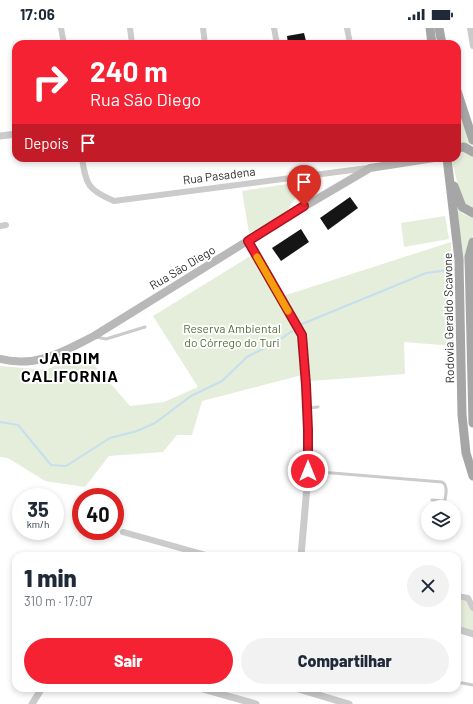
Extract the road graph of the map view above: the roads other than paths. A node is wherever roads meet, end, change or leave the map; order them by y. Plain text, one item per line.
1 (61, 28) edge
2 (130, 28) edge
3 (202, 28) edge
4 (274, 28) edge
5 (347, 28) edge
6 (430, 28) edge
7 (440, 28) edge
8 (470, 28) edge
9 (63, 40) edge
10 (132, 40) edge
11 (204, 40) edge
12 (276, 40) edge
13 (349, 40) edge
14 (432, 40) edge
15 (442, 40) edge
16 (473, 46) edge
17 (461, 103) edge
18 (12, 134) edge
19 (0, 136) edge
20 (473, 140) edge
21 (461, 147) edge
22 (473, 152) edge
23 (83, 162) edge
24 (408, 162) edge
25 (447, 162) edge
26 (370, 168) junction
27 (448, 168) junction
28 (343, 172) junction
29 (346, 182) junction
30 (473, 213) edge
31 (248, 241) junction
32 (473, 242) edge
33 (145, 327) dead end
34 (94, 336) junction
35 (0, 359) edge
36 (318, 407) dead end
37 (307, 408) junction
38 (473, 423) edge
39 (471, 460) edge
40 (308, 471) junction
41 (473, 476) edge
42 (445, 500) edge
43 (124, 532) edge
44 (195, 552) edge
45 (301, 552) edge
46 (461, 597) edge
47 (473, 608) edge
48 (461, 630) edge
49 (473, 634) edge
50 (461, 683) edge
51 (473, 685) edge
52 (40, 692) edge
53 (213, 692) edge
54 (313, 692) edge
55 (34, 704) edge
56 (256, 704) edge
57 (349, 704) edge

1 - 9 street
2 - 10 street
3 - 11 street
4 - 12 street
5 - 13 street
6 - 14 main road
7 - 15 main road
8 - 16 street
17 - 20 main road
18 - 19 street
21 - 22 main road
23 - 28 street, Rua Pasadena
24 - 26 main road, Rua Pasadena
25 - 27 main road, Rodovia Geraldo Scavone
26 - 28 street, Rua Pasadena
26 - 29 main road, Rua São Diego
27 - 30 main road
27 - 39 main road, Rodovia Geraldo Scavone
28 - 29 street
29 - 31 main road, Rua São Diego
31 - 34 main road, Rua São Diego
31 - 37 street
32 - 38 main road, Rodovia Geraldo Scavone
33 - 34 lane
34 - 35 main road, Rua São Diego
36 - 37 lane
37 - 40 street
39 - 41 main road, Rodovia Geraldo Scavone
40 - 42 lane
40 - 45 street
43 - 44 street
46 - 47 street
48 - 49 street
50 - 51 lane
52 - 55 street
53 - 56 street
54 - 57 street

